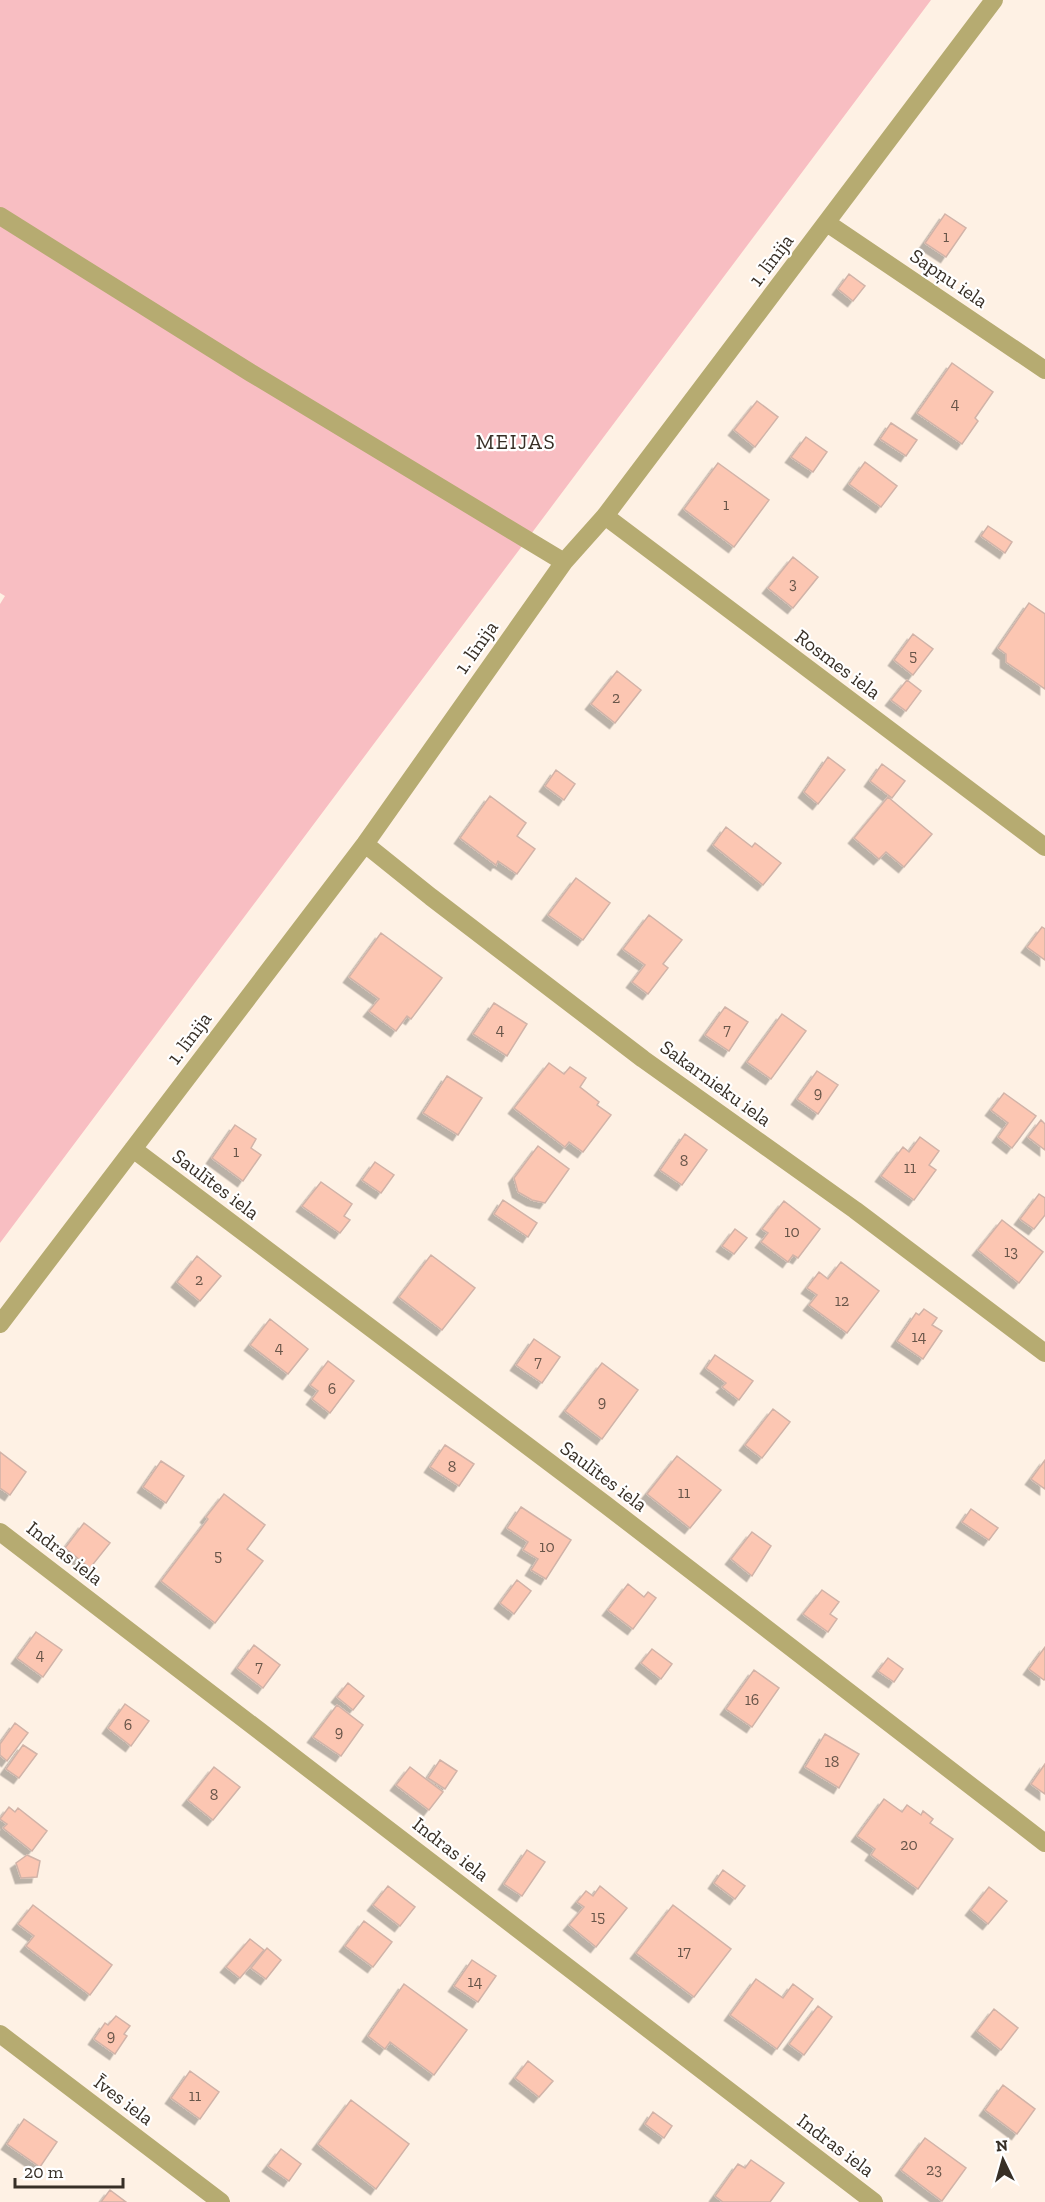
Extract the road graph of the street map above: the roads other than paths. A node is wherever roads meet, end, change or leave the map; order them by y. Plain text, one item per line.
1 (994, 0) edge
2 (0, 216) edge
3 (827, 224) junction
4 (1045, 370) edge
5 (605, 516) junction
6 (564, 562) junction
7 (365, 844) junction
8 (1045, 847) edge
9 (133, 1149) junction
10 (0, 1324) edge
11 (1045, 1353) edge
12 (0, 1532) edge
13 (1045, 1843) edge
14 (0, 2034) edge
15 (221, 2202) edge
16 (874, 2202) edge

1 - 3 street, 1. līnija
2 - 6 street
3 - 4 street, Sapņu iela
3 - 5 street, 1. līnija
5 - 6 street, 1. līnija
5 - 8 street, Rosmes iela
6 - 7 street, 1. līnija
7 - 9 street, 1. līnija
7 - 11 street, Sakarnieku iela
9 - 10 street, 1. līnija
9 - 13 street, Saulītes iela
12 - 16 street, Indras iela
14 - 15 street, Īves iela

